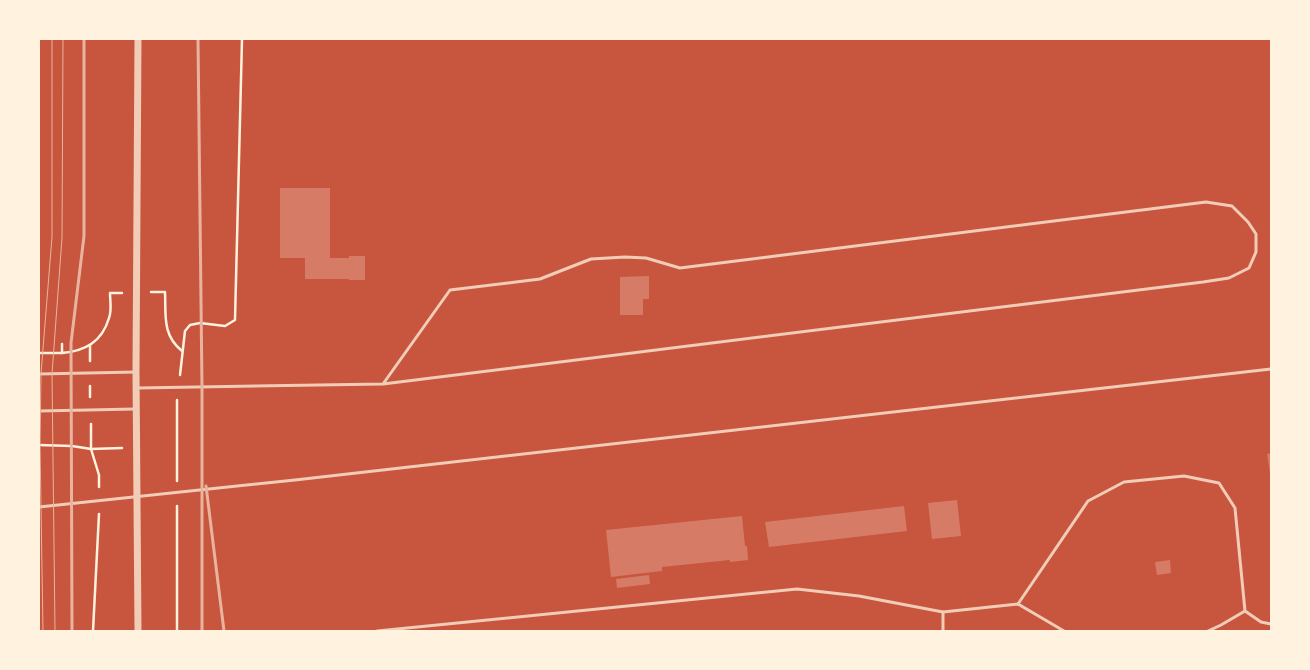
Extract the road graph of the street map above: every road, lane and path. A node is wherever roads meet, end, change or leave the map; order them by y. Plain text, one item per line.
1 (138, 39) edge
2 (242, 39) edge
3 (62, 344) dead end
4 (39, 353) edge
5 (1271, 369) edge
6 (136, 372) junction
7 (39, 374) edge
8 (383, 384) junction
9 (136, 388) junction
10 (178, 388) junction
11 (136, 409) junction
12 (39, 411) edge
13 (39, 445) edge
14 (137, 448) junction
15 (91, 450) junction
16 (177, 481) dead end
17 (99, 490) dead end
18 (177, 504) dead end
19 (39, 507) edge
20 (99, 512) dead end
21 (1018, 604) junction
22 (1245, 611) junction
23 (943, 612) junction
24 (1271, 624) edge
25 (93, 631) edge
26 (138, 631) edge
27 (177, 631) edge
28 (377, 631) edge
29 (943, 631) edge
30 (1064, 631) edge
31 (1208, 631) edge

1 - 6 street
2 - 10 path
3 - 4 path
5 - 19 lane
6 - 7 lane
6 - 9 street
8 - 8 lane
8 - 10 lane
9 - 10 lane
9 - 11 street
10 - 16 path
11 - 12 lane
11 - 14 street
13 - 15 path
14 - 15 path
14 - 26 street
15 - 17 path
18 - 27 path
20 - 25 path
21 - 22 lane
21 - 23 lane
21 - 30 lane
22 - 24 lane
22 - 31 lane
23 - 28 lane
23 - 29 lane

